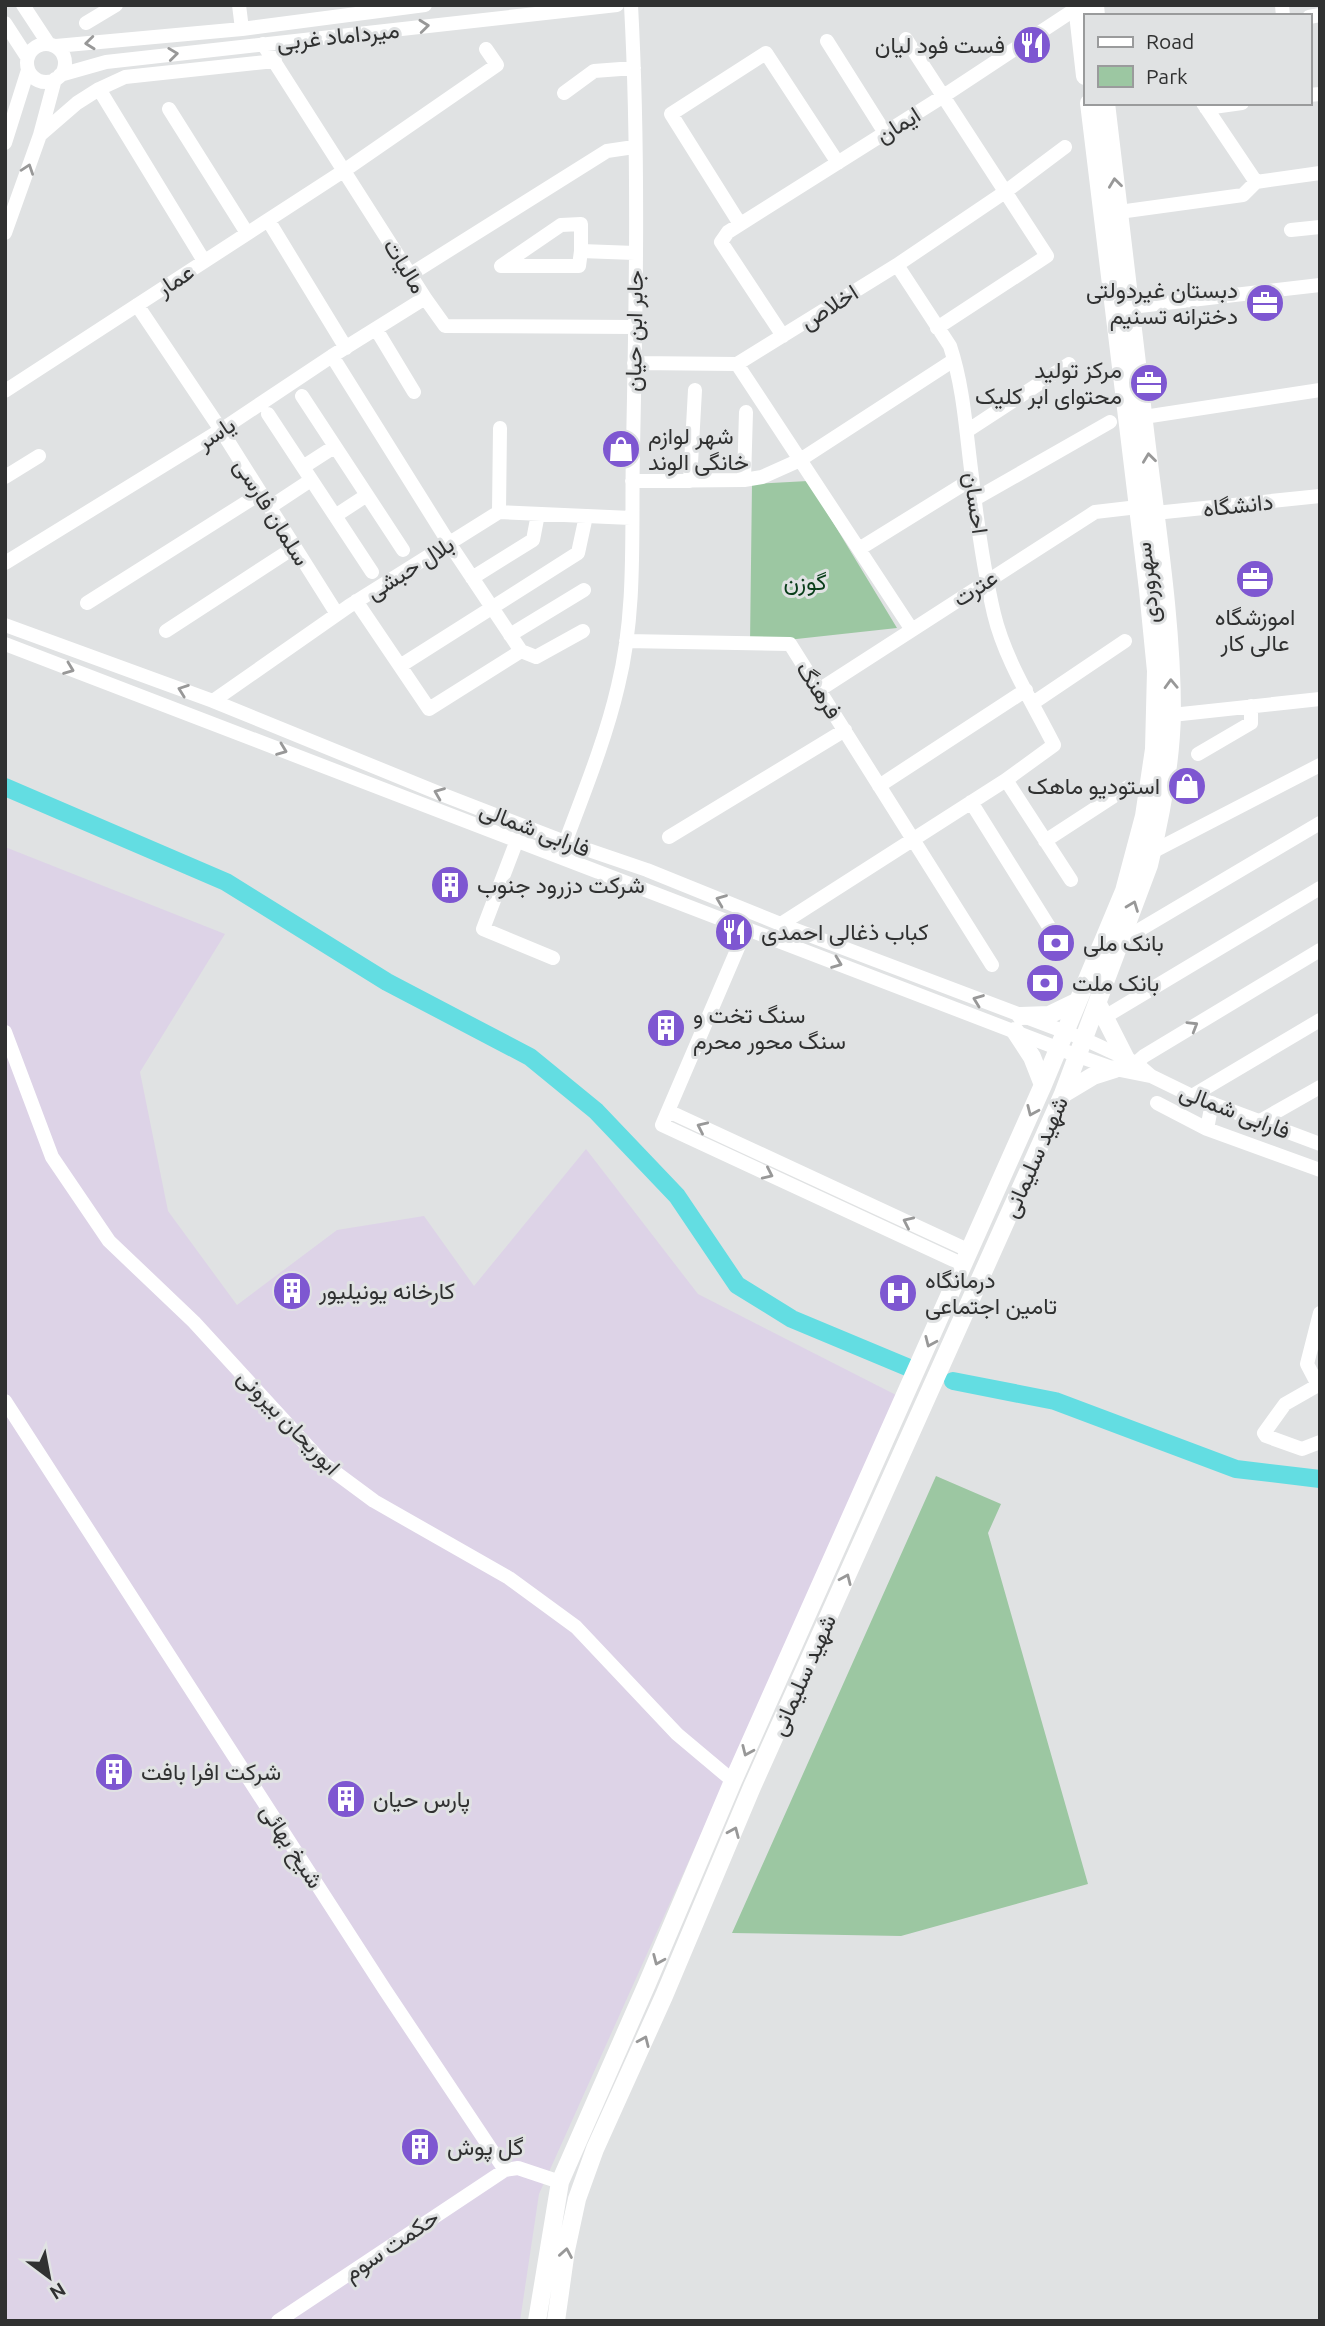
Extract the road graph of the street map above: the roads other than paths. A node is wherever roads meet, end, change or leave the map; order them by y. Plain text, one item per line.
1 (23, 5) edge
2 (116, 5) edge
3 (239, 5) edge
4 (425, 5) edge
5 (617, 5) edge
6 (631, 5) edge
7 (1083, 6) edge
8 (5, 23) edge
9 (86, 23) dead end
10 (242, 29) junction
11 (906, 38) dead end
12 (827, 41) dead end
13 (1084, 41) edge
14 (263, 44) junction
15 (52, 45) junction
16 (486, 49) dead end
17 (275, 61) junction
18 (27, 64) junction
19 (634, 68) junction
20 (58, 77) junction
21 (99, 89) junction
22 (564, 93) dead end
23 (942, 97) junction
24 (1088, 105) edge
25 (1106, 105) edge
26 (1204, 105) edge
27 (169, 109) dead end
28 (885, 133) junction
29 (40, 135) junction
30 (5, 143) edge
31 (634, 146) junction
32 (1065, 147) dead end
33 (838, 163) junction
34 (345, 170) junction
35 (1320, 173) edge
36 (1256, 182) junction
37 (1005, 192) junction
38 (1119, 212) junction
39 (268, 220) junction
40 (740, 224) junction
41 (1320, 227) edge
42 (1291, 230) dead end
43 (5, 233) edge
44 (247, 233) junction
45 (581, 251) junction
46 (635, 253) junction
47 (204, 261) junction
48 (897, 265) junction
49 (411, 274) junction
50 (1320, 285) edge
51 (425, 298) junction
52 (137, 305) junction
53 (1130, 307) junction
54 (635, 327) junction
55 (937, 328) junction
56 (376, 329) junction
57 (783, 336) junction
58 (346, 348) junction
59 (332, 356) junction
60 (954, 360) junction
61 (634, 362) junction
62 (737, 364) junction
63 (1069, 364) dead end
64 (695, 390) dead end
65 (1320, 390) edge
66 (5, 391) edge
67 (414, 392) dead end
68 (302, 396) dead end
69 (746, 412) dead end
70 (268, 414) dead end
71 (1144, 417) junction
72 (1110, 422) dead end
73 (500, 428) dead end
74 (221, 430) junction
75 (967, 431) junction
76 (334, 447) junction
77 (39, 456) dead end
78 (800, 460) junction
79 (303, 467) junction
80 (5, 477) edge
81 (972, 479) junction
82 (311, 480) junction
83 (744, 480) junction
84 (632, 481) junction
85 (690, 481) junction
86 (261, 493) junction
87 (367, 495) junction
88 (1320, 496) edge
89 (975, 499) junction
90 (270, 507) junction
91 (1138, 507) junction
92 (499, 512) junction
93 (1155, 513) junction
94 (538, 514) junction
95 (335, 516) junction
96 (586, 516) junction
97 (631, 518) junction
98 (449, 542) junction
99 (295, 548) junction
100 (859, 549) junction
101 (403, 550) dead end
102 (5, 563) edge
103 (372, 572) dead end
104 (472, 578) junction
105 (988, 579) junction
106 (584, 590) dead end
107 (356, 601) junction
108 (87, 603) dead end
109 (491, 607) junction
110 (337, 614) junction
111 (5, 625) edge
112 (912, 630) junction
113 (166, 631) dead end
114 (583, 631) dead end
115 (510, 635) junction
116 (626, 641) junction
117 (1125, 641) dead end
118 (5, 644) edge
119 (521, 651) junction
120 (400, 666) junction
121 (820, 690) junction
122 (1029, 697) junction
123 (1320, 699) edge
124 (213, 701) junction
125 (1251, 706) junction
126 (1172, 715) junction
127 (845, 730) junction
128 (1198, 754) dead end
129 (1320, 765) edge
130 (1006, 780) junction
131 (879, 786) junction
132 (1128, 787) dead end
133 (971, 802) junction
134 (1320, 823) edge
135 (669, 837) dead end
136 (517, 840) junction
137 (912, 840) junction
138 (1045, 841) junction
139 (565, 842) junction
140 (1152, 852) junction
141 (560, 857) junction
142 (1070, 880) dead end
143 (1320, 888) edge
144 (781, 924) junction
145 (746, 929) junction
146 (1056, 938) dead end
147 (1119, 942) junction
148 (1320, 950) edge
149 (553, 958) dead end
150 (992, 965) dead end
151 (1079, 1001) junction
152 (1100, 1011) junction
153 (1320, 1020) edge
154 (1012, 1022) junction
155 (5, 1031) edge
156 (1062, 1041) junction
157 (1081, 1048) junction
158 (1126, 1064) junction
159 (1152, 1076) junction
160 (1043, 1085) junction
161 (1320, 1087) edge
162 (1063, 1094) junction
163 (1192, 1096) junction
164 (1157, 1103) dead end
165 (1212, 1103) junction
166 (665, 1118) junction
167 (1259, 1121) junction
168 (1207, 1129) junction
169 (1320, 1144) edge
170 (1320, 1170) edge
171 (858, 1199) junction
172 (851, 1213) junction
173 (950, 1241) junction
174 (943, 1255) junction
175 (967, 1258) junction
176 (1320, 1313) edge
177 (1319, 1385) edge
178 (5, 1401) edge
179 (1320, 1442) edge
180 (733, 1781) junction
181 (505, 2170) junction
182 (560, 2182) junction
183 (278, 2321) edge
184 (537, 2321) edge
185 (556, 2321) edge

1 - 15 street
2 - 9 street
3 - 10 street
4 - 10 street, میرداماد غربی
14 -> 5 street, میرداماد غربی
6 - 19 street, جابر ابن حیان
7 - 13 main road
7 - 23 street, ایمان
8 - 18 street
10 -> 15 street, میرداماد غربی
11 - 23 street
12 - 28 street
14 - 17 street, مالیات
20 -> 14 street, میرداماد غربی
15 - 18 street
15 - 20 street
16 - 34 street, عمار
17 - 21 street
17 - 34 street, مالیات
18 - 20 street
18 - 30 street
19 - 22 street
19 - 31 street, جابر ابن حیان
20 - 29 street
21 - 29 street
21 - 47 street
23 - 28 street, ایمان
23 - 37 street
24 - 91 main road, سهروردی
38 -> 25 main road, سهروردی
26 - 36 street
27 - 44 street
28 - 33 street, ایمان
43 -> 29 street
31 - 46 street, جابر ابن حیان
31 - 49 street
32 - 37 street, اخلاص
33 - 40 street, ایمان
33 - 40 street
34 - 39 street, عمار
34 - 49 street, مالیات
35 - 36 street
36 - 38 street
37 - 48 street, اخلاص
37 - 55 street
38 - 53 main road, سهروردی
39 - 44 street, عمار
39 - 58 street
40 - 57 street, ایمان
41 - 42 street
44 - 47 street, عمار
45 - 45 street
45 - 46 street
46 - 54 street, جابر ابن حیان
47 - 52 street, عمار
48 - 55 street, احسان
48 - 57 street, اخلاص
49 - 51 street, مالیات
50 - 53 street
51 - 54 street, مالیات
51 - 56 street, یاسر
52 - 66 street, عمار
52 - 74 street, سلمان فارسی
53 - 71 main road, سهروردی
54 - 61 street, جابر ابن حیان
55 - 60 street, احسان
56 - 58 street, یاسر
56 - 67 street
57 - 62 street, اخلاص
58 - 59 street, یاسر
59 - 74 street, یاسر
59 - 98 street
60 - 75 street, احسان
60 - 78 street
61 - 62 street
61 - 84 street, جابر ابن حیان
62 - 78 street
63 - 75 street
64 - 85 street
65 - 71 street
68 - 76 street
69 - 83 street
70 - 79 street
93 -> 71 main road, سهروردی
72 - 89 street
73 - 92 street
74 - 86 street, سلمان فارسی
74 - 102 street, یاسر
75 - 81 street, احسان
76 - 79 street
76 - 87 street
77 - 80 street
78 - 83 street
78 - 100 street
79 - 82 street
81 - 89 street, احسان
81 - 100 street
82 - 90 street
82 - 95 street
83 - 85 street
84 - 85 street
84 - 97 street, جابر ابن حیان
86 - 90 street, سلمان فارسی
86 - 108 street
87 - 95 street
87 - 101 street
88 - 93 street, دانشگاه
89 - 105 street, احسان
90 - 99 street, سلمان فارسی
91 - 105 street, عترت
91 - 151 main road, سهروردی
92 - 94 street
92 - 98 street, بلال حبشی
126 -> 93 main road, سهروردی
94 - 96 street
94 - 104 street
95 - 103 street
96 - 97 street
96 - 109 street
97 - 116 street, جابر ابن حیان
98 - 104 street
98 - 107 street, بلال حبشی
99 - 110 street, سلمان فارسی
99 - 113 street
100 - 112 street
104 - 109 street
105 - 112 street, عترت
105 - 122 street, احسان
106 - 115 street
107 - 110 street, بلال حبشی
107 - 120 street
109 - 115 street
109 - 120 street
110 - 124 street, بلال حبشی
124 -> 111 street, فارابی شمالی
112 - 121 street, عترت
114 - 119 street
115 - 119 street
116 - 121 street, فرهنگ
116 - 139 street, جابر ابن حیان
117 - 122 street
118 -> 136 street, فارابی شمالی
119 - 120 street
121 - 127 street, فرهنگ
122 - 130 street, احسان
122 - 131 street
123 - 125 street
139 -> 124 street, فارابی شمالی
125 - 126 street
125 - 128 street
126 - 140 main road, سهروردی
127 - 131 street, فرهنگ
127 - 135 street
129 - 140 street
130 - 133 street
130 - 138 street
131 - 137 street, فرهنگ
132 - 138 street
133 - 137 street
133 - 146 street
134 - 147 street
136 - 141 street, فارابی شمالی
136 - 149 street
137 - 144 street
137 - 150 street, فرهنگ
138 - 142 street
139 - 141 street, جابر ابن حیان
144 -> 139 street, فارابی شمالی
147 -> 140 main road, سهروردی
141 - 145 street, فارابی شمالی
143 - 152 street
154 -> 144 street, فارابی شمالی
145 -> 154 street, فارابی شمالی
145 - 166 street
147 - 152 main road, سهروردی
158 -> 148 street
151 - 154 main road
151 - 156 main road, سهروردی
152 - 157 main road, سهروردی
152 - 158 main road
153 - 163 street
154 - 156 street, فارابی شمالی
154 - 160 main road
155 - 180 street, ابوریحان بیرونی
156 - 157 street, فارابی شمالی
156 - 160 main road, شهید سلیمانی
157 - 158 street, فارابی شمالی
157 - 162 main road, شهید سلیمانی
158 - 159 street, فارابی شمالی
158 - 159 street, فارابی شمالی
158 - 162 main road
159 - 163 street, فارابی شمالی
160 -> 175 main road, شهید سلیمانی
161 - 167 street
185 -> 162 main road, شهید سلیمانی
163 - 165 street, فارابی شمالی
164 - 168 street
165 - 167 street, فارابی شمالی
165 - 168 street
171 -> 166 street
166 -> 172 street
167 - 169 street, فارابی شمالی
168 - 170 street
171 - 172 street
173 -> 171 street
172 - 174 street
173 - 174 street
173 - 175 street
174 - 175 street
175 -> 180 main road, شهید سلیمانی
176 - 177 street
177 - 179 street
178 - 181 street, شیخ بهائی
180 -> 182 main road, شهید سلیمانی
181 - 182 street
181 - 183 street, حکمت سوم
182 - 184 main road, شهید سلیمانی

